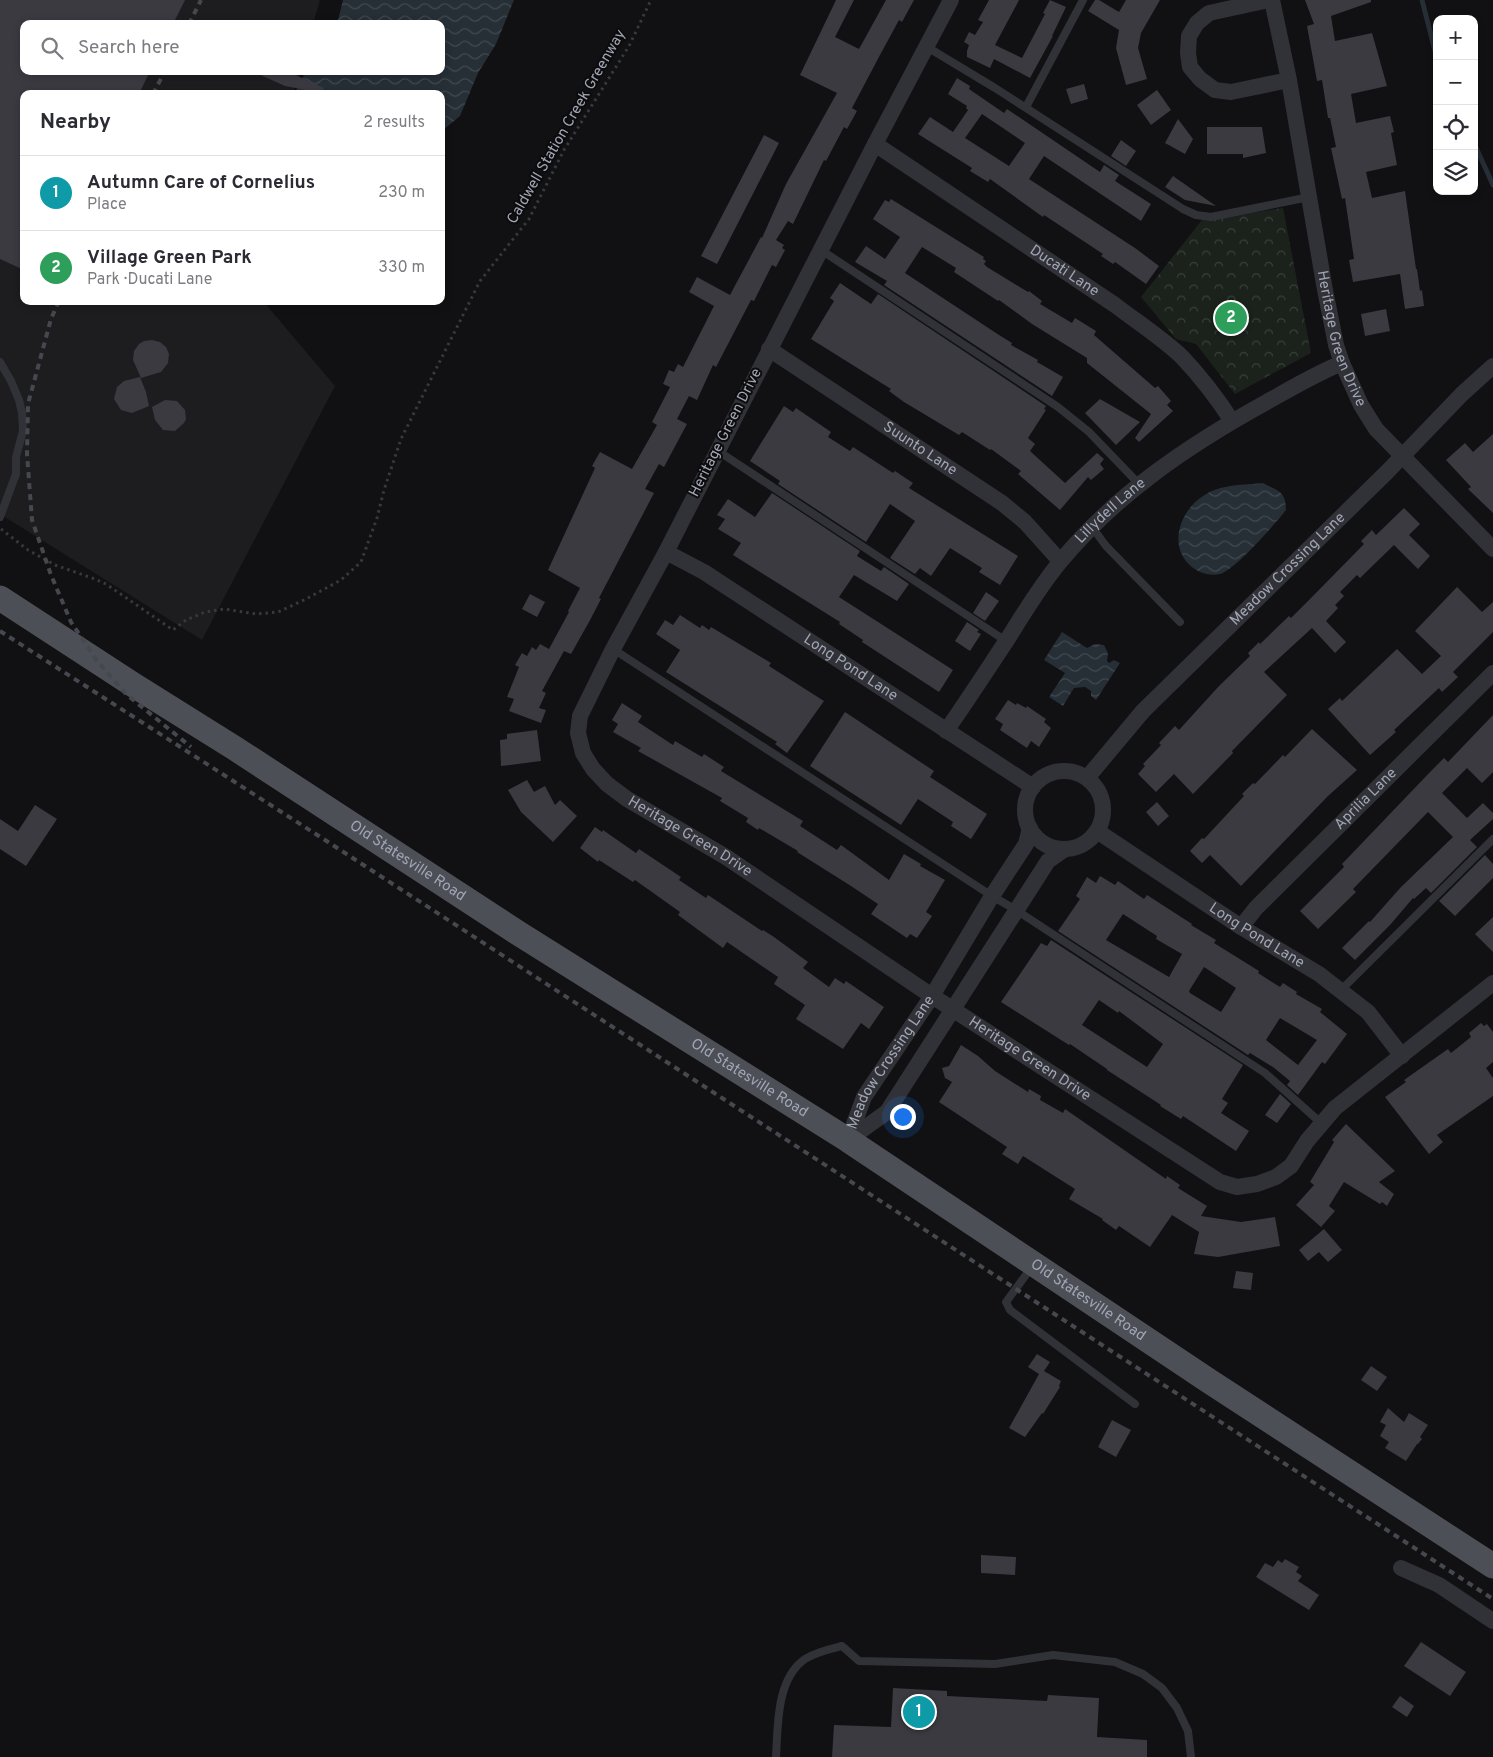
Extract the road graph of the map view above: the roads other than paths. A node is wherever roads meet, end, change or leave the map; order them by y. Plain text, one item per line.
1 (951, 0) edge
2 (1083, 0) edge
3 (1270, 0) edge
4 (927, 47) junction
5 (1289, 80) junction
6 (1026, 108) junction
7 (875, 144) junction
8 (1309, 197) junction
9 (821, 250) junction
10 (769, 349) junction
11 (0, 362) edge
12 (1342, 363) junction
13 (1493, 366) edge
14 (1232, 421) junction
15 (717, 450) junction
16 (1403, 456) junction
17 (1138, 484) junction
18 (0, 517) edge
19 (1092, 527) junction
20 (1493, 549) edge
21 (666, 552) junction
22 (1060, 562) junction
23 (0, 598) edge
24 (1180, 622) dead end
25 (1006, 641) junction
26 (613, 650) junction
27 (1493, 673) edge
28 (946, 731) junction
29 (1087, 778) junction
30 (1033, 787) junction
31 (1030, 828) junction
32 (1098, 831) junction
33 (1493, 839) edge
34 (1065, 849) junction
35 (992, 896) junction
36 (1016, 910) junction
37 (1241, 927) junction
38 (1493, 983) edge
39 (1341, 990) junction
40 (932, 996) junction
41 (953, 1010) junction
42 (1402, 1056) junction
43 (1321, 1123) junction
44 (848, 1140) junction
45 (1034, 1264) junction
46 (1135, 1404) dead end
47 (1493, 1566) edge
48 (1401, 1568) dead end
49 (1493, 1621) edge
50 (776, 1757) edge
51 (1192, 1757) edge

1 - 4 street, Heritage Green Drive
2 - 6 lane
3 - 5 street, Heritage Green Drive
3 - 5 street, Heritage Green Drive
4 - 6 lane
4 - 7 street, Heritage Green Drive
5 - 8 street, Heritage Green Drive
6 - 8 lane
7 - 9 street, Heritage Green Drive
7 - 14 street, Ducati Lane
8 - 12 street, Heritage Green Drive
9 - 10 street, Heritage Green Drive
9 - 17 lane
10 - 15 street, Heritage Green Drive
10 - 22 street, Suunto Lane
11 - 18 lane
12 - 14 street, Lillydell Lane
12 - 16 street, Heritage Green Drive
13 - 16 street, Meadow Crossing Lane
14 - 17 street, Lillydell Lane
15 - 21 street, Heritage Green Drive
15 - 25 lane
16 - 20 street, Heritage Green Drive
16 - 29 street, Meadow Crossing Lane
17 - 19 street, Lillydell Lane
19 - 22 street, Lillydell Lane
19 - 24 lane
21 - 26 street, Heritage Green Drive
21 - 28 street, Long Pond Lane
22 - 25 street, Lillydell Lane
23 - 44 main road, Old Statesville Road
25 - 28 street, Lillydell Lane
26 - 35 lane
26 - 40 street, Heritage Green Drive
27 - 37 street, Aprilia Lane
28 - 30 street, Long Pond Lane
29 - 30 street
29 - 32 street
30 - 31 street, Meadow Crossing Lane
31 - 34 street
31 - 35 street, Meadow Crossing Lane
32 - 34 street, Meadow Crossing Lane
32 - 37 street, Long Pond Lane
33 - 39 lane
34 - 36 street, Meadow Crossing Lane
35 - 36 lane
35 - 40 street, Meadow Crossing Lane
36 - 41 street, Meadow Crossing Lane
36 - 43 lane
37 - 39 street, Long Pond Lane
38 - 42 street, Heritage Green Drive
39 - 42 street, Long Pond Lane
40 - 41 street, Heritage Green Drive
40 - 44 street, Meadow Crossing Lane
41 - 43 street, Heritage Green Drive
41 - 44 street, Meadow Crossing Lane
42 - 43 street, Heritage Green Drive
44 - 45 main road, Old Statesville Road
45 - 46 lane
45 - 47 main road, Old Statesville Road
48 - 49 street
50 - 51 lane

